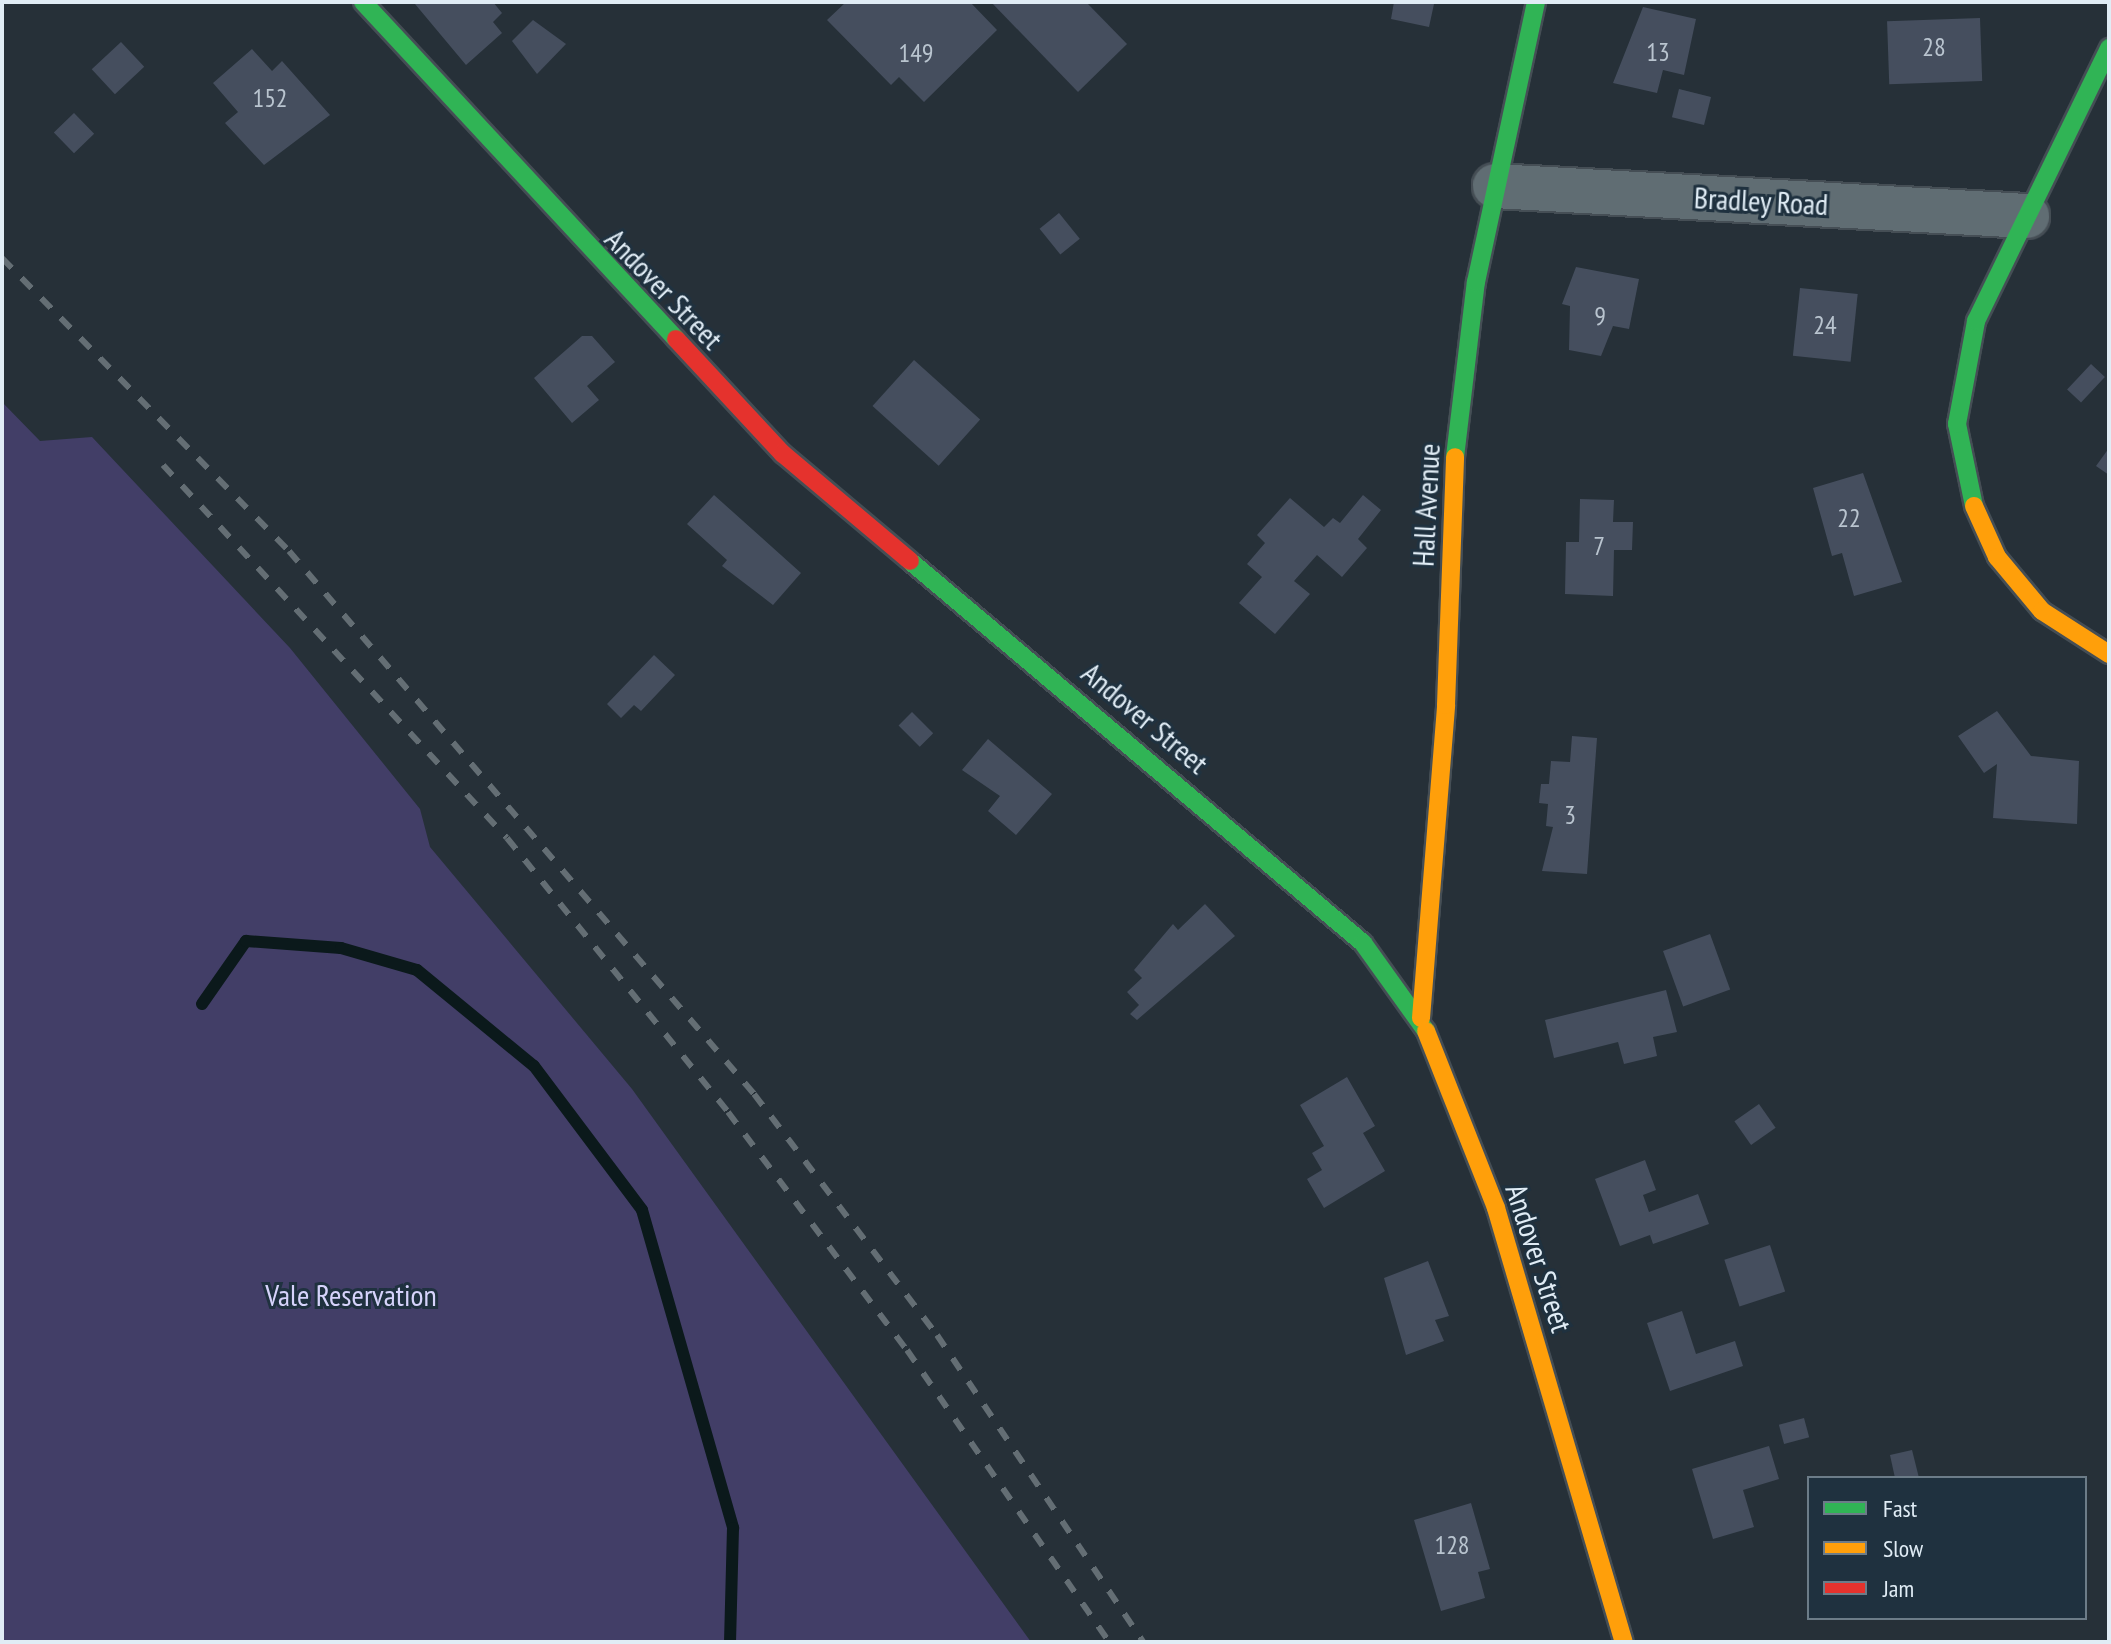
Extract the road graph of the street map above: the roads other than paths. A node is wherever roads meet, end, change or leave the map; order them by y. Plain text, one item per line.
1 (363, 2) edge
2 (1536, 2) edge
3 (2109, 48) edge
4 (1495, 186) junction
5 (2027, 216) junction
6 (2109, 654) edge
7 (1421, 1018) junction
8 (1624, 1642) edge

1 - 7 main road, Andover Street
2 - 4 main road, Hall Avenue
3 - 5 main road
4 - 5 street, Bradley Road
4 - 7 main road, Hall Avenue
5 - 6 main road
7 - 8 main road, Andover Street

